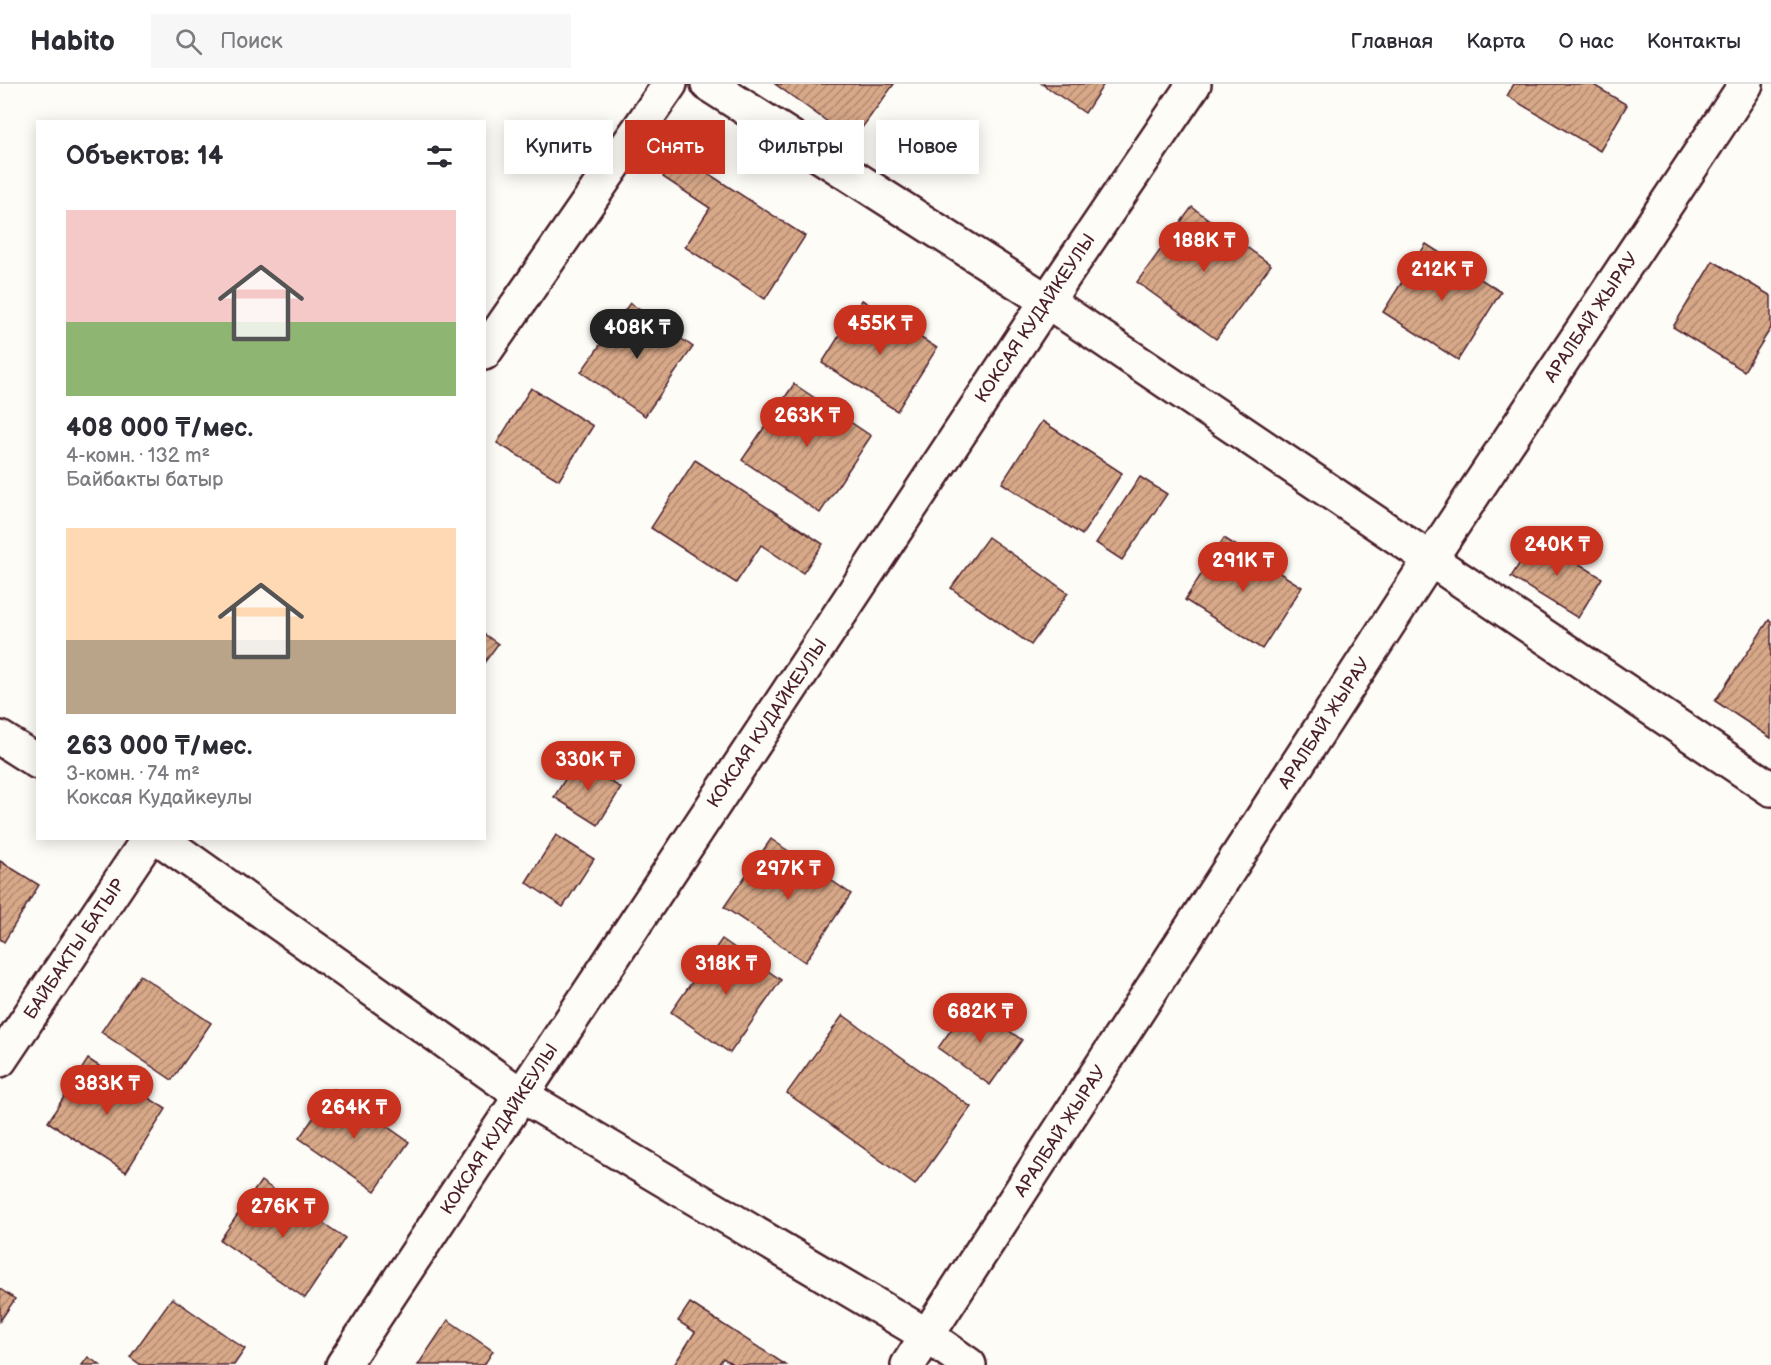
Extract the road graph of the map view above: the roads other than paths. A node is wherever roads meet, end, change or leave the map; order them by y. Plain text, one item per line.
1 (670, 84) edge
2 (708, 84) edge
3 (1194, 84) edge
4 (1746, 84) edge
5 (1047, 300) junction
6 (486, 350) edge
7 (1431, 558) junction
8 (0, 738) edge
9 (36, 761) edge
10 (1771, 789) edge
11 (148, 840) edge
12 (162, 840) edge
13 (0, 1060) edge
14 (521, 1095) junction
15 (928, 1336) junction
16 (343, 1365) edge
17 (908, 1365) edge
18 (969, 1365) edge

1 - 6 street
2 - 5 street
3 - 5 street, КОКСАЯ КУДАЙКЕУЛЫ
4 - 7 street, АРАЛБАЙ ЖЫРАУ
5 - 7 street
5 - 14 street, КОКСАЯ КУДАЙКЕУЛЫ
7 - 10 street
7 - 15 street, АРАЛБАЙ ЖЫРАУ
8 - 9 street
11 - 13 street, БАЙБАКТЫ БАТЫР
12 - 14 street
14 - 15 street
14 - 16 street, КОКСАЯ КУДАЙКЕУЛЫ
15 - 17 street, АРАЛБАЙ ЖЫРАУ
15 - 18 street

